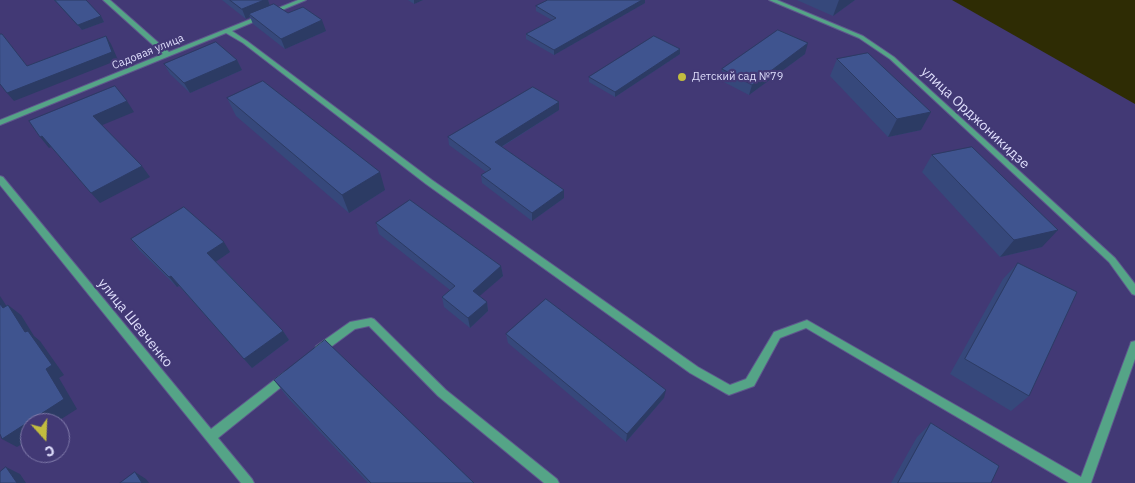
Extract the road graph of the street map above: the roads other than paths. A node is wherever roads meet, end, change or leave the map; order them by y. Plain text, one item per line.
1 (106, 0) edge
2 (303, 0) edge
3 (772, 0) edge
4 (226, 31) junction
5 (168, 55) junction
6 (0, 123) edge
7 (0, 179) edge
8 (1135, 291) edge
9 (1135, 345) edge
10 (310, 357) edge
11 (296, 369) edge
12 (210, 437) junction
13 (248, 483) edge
14 (553, 483) edge
15 (1080, 483) edge
16 (1084, 483) edge

1 - 5 street
2 - 4 street, Садовая улица
3 - 8 street, улица Орджоникидзе
4 - 5 street, Садовая улица
4 - 15 street
5 - 6 street, Садовая улица
7 - 12 street, улица Шевченко
9 - 16 street
10 - 14 lane
11 - 12 lane
12 - 13 street, улица Шевченко

